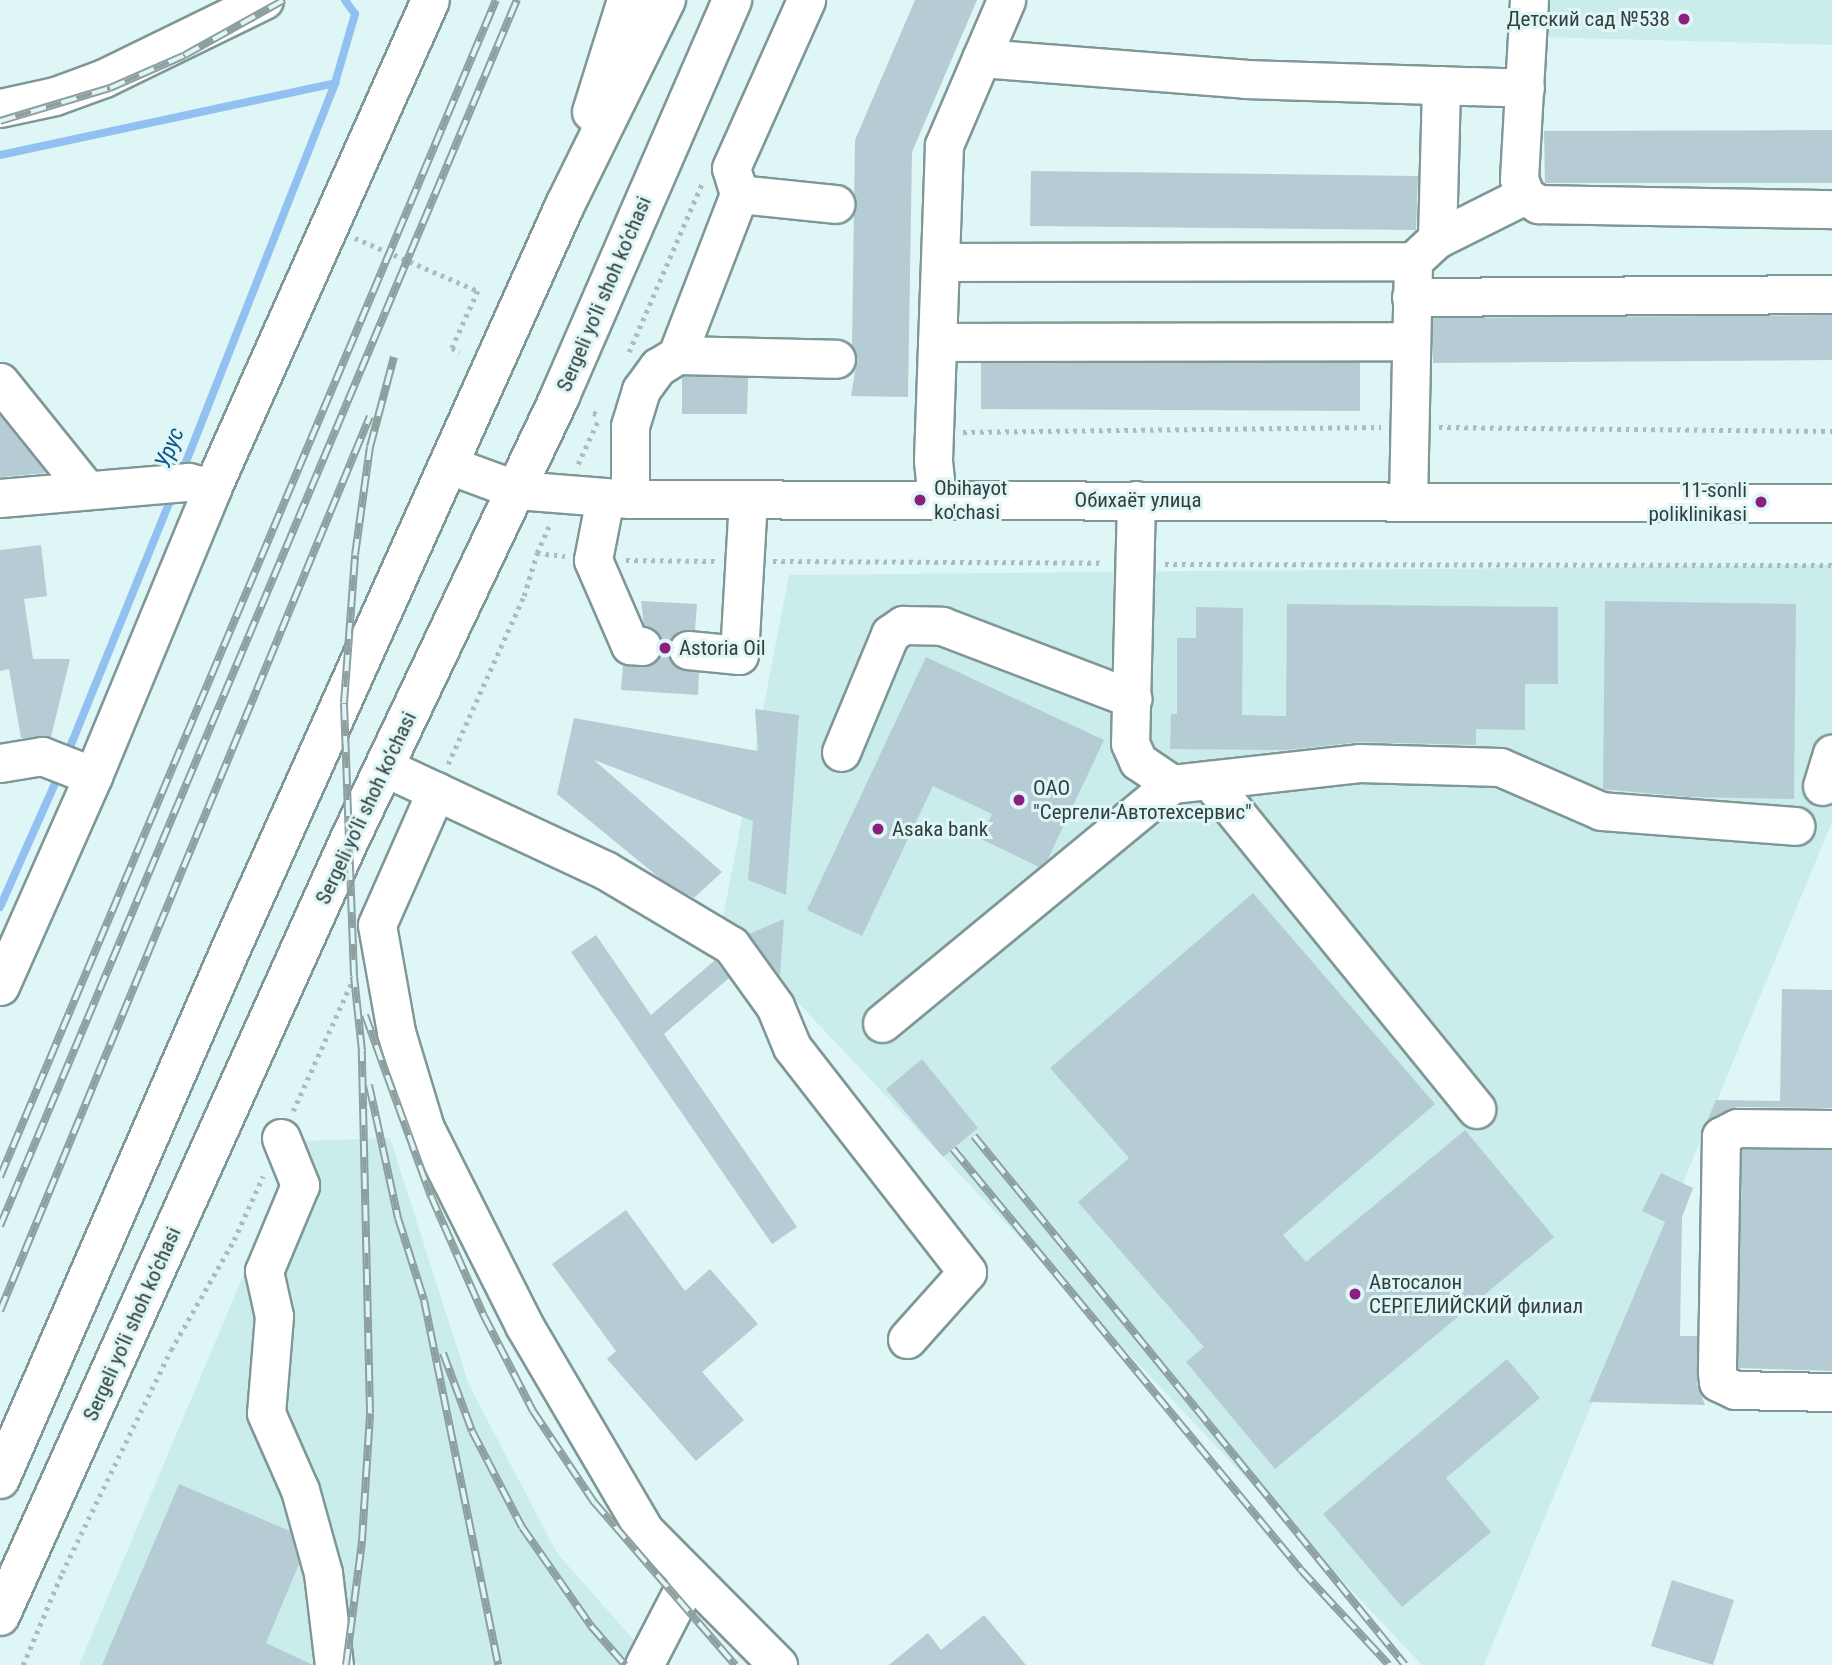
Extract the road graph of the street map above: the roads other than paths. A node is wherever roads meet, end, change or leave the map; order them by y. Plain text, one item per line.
1 (264, 0) edge
2 (430, 0) edge
3 (627, 0) edge
4 (666, 0) edge
5 (732, 0) edge
6 (806, 0) edge
7 (1006, 0) edge
8 (1529, 0) edge
9 (981, 58) junction
10 (1441, 85) junction
11 (1525, 88) junction
12 (0, 108) edge
13 (739, 194) junction
14 (1525, 195) junction
15 (835, 204) dead end
16 (565, 205) junction
17 (1832, 209) edge
18 (1425, 250) junction
19 (940, 262) junction
20 (1832, 293) edge
21 (1411, 297) junction
22 (1409, 341) junction
23 (937, 342) junction
24 (677, 355) junction
25 (835, 359) dead end
26 (0, 382) edge
27 (449, 465) junction
28 (189, 485) junction
29 (86, 489) junction
30 (517, 490) junction
31 (0, 498) edge
32 (617, 499) junction
33 (937, 499) junction
34 (1136, 500) junction
35 (748, 501) junction
36 (1408, 501) junction
37 (1832, 502) edge
38 (642, 646) dead end
39 (688, 650) dead end
40 (1133, 699) junction
41 (841, 752) dead end
42 (0, 763) edge
43 (384, 767) junction
44 (93, 776) junction
45 (1209, 780) junction
46 (1172, 784) junction
47 (436, 790) junction
48 (1795, 826) dead end
49 (0, 986) edge
50 (882, 1023) dead end
51 (1476, 1109) dead end
52 (1832, 1129) edge
53 (281, 1138) road end
54 (906, 1339) dead end
55 (1832, 1392) edge
56 (0, 1479) edge
57 (690, 1576) junction
58 (0, 1616) edge
59 (334, 1665) edge
60 (644, 1665) edge
61 (778, 1665) edge

1 - 12 street
2 - 28 street
3 - 16 main road
4 - 16 main road
5 - 30 main road, Sergeli yo‘li shoh ko‘chasi
6 - 13 street
7 - 9 street
8 - 11 street
9 - 10 street
9 - 19 street
10 - 11 street
10 - 18 street
11 - 14 street
13 - 15 street
13 - 24 street
14 - 17 street
14 - 18 street
16 - 27 main road
18 - 19 street
18 - 21 street
19 - 23 street
20 - 21 street
21 - 22 street
22 - 23 street
22 - 36 street
23 - 33 street
24 - 25 street
24 - 32 street
26 - 29 street
27 - 30 street, Обихаёт улица
27 - 56 main road
28 - 29 street
28 - 44 street
29 - 31 street
30 - 32 street, Обихаёт улица
30 - 43 main road, Sergeli yo‘li shoh ko‘chasi
32 - 35 street, Обихаёт улица
32 - 38 street
33 - 34 street, Обихаёт улица
33 - 35 street, Обихаёт улица
34 - 36 street, Обихаёт улица
34 - 40 street
35 - 39 street
36 - 37 street, Обихаёт улица
40 - 41 street
40 - 46 street
42 - 44 street
43 - 47 street
43 - 58 main road, Sergeli yo‘li shoh ko‘chasi
44 - 49 street
45 - 46 street
45 - 48 street
45 - 51 street
46 - 50 street
47 - 54 street
47 - 57 street
52 - 55 street
53 - 59 street
57 - 60 street
57 - 61 street

